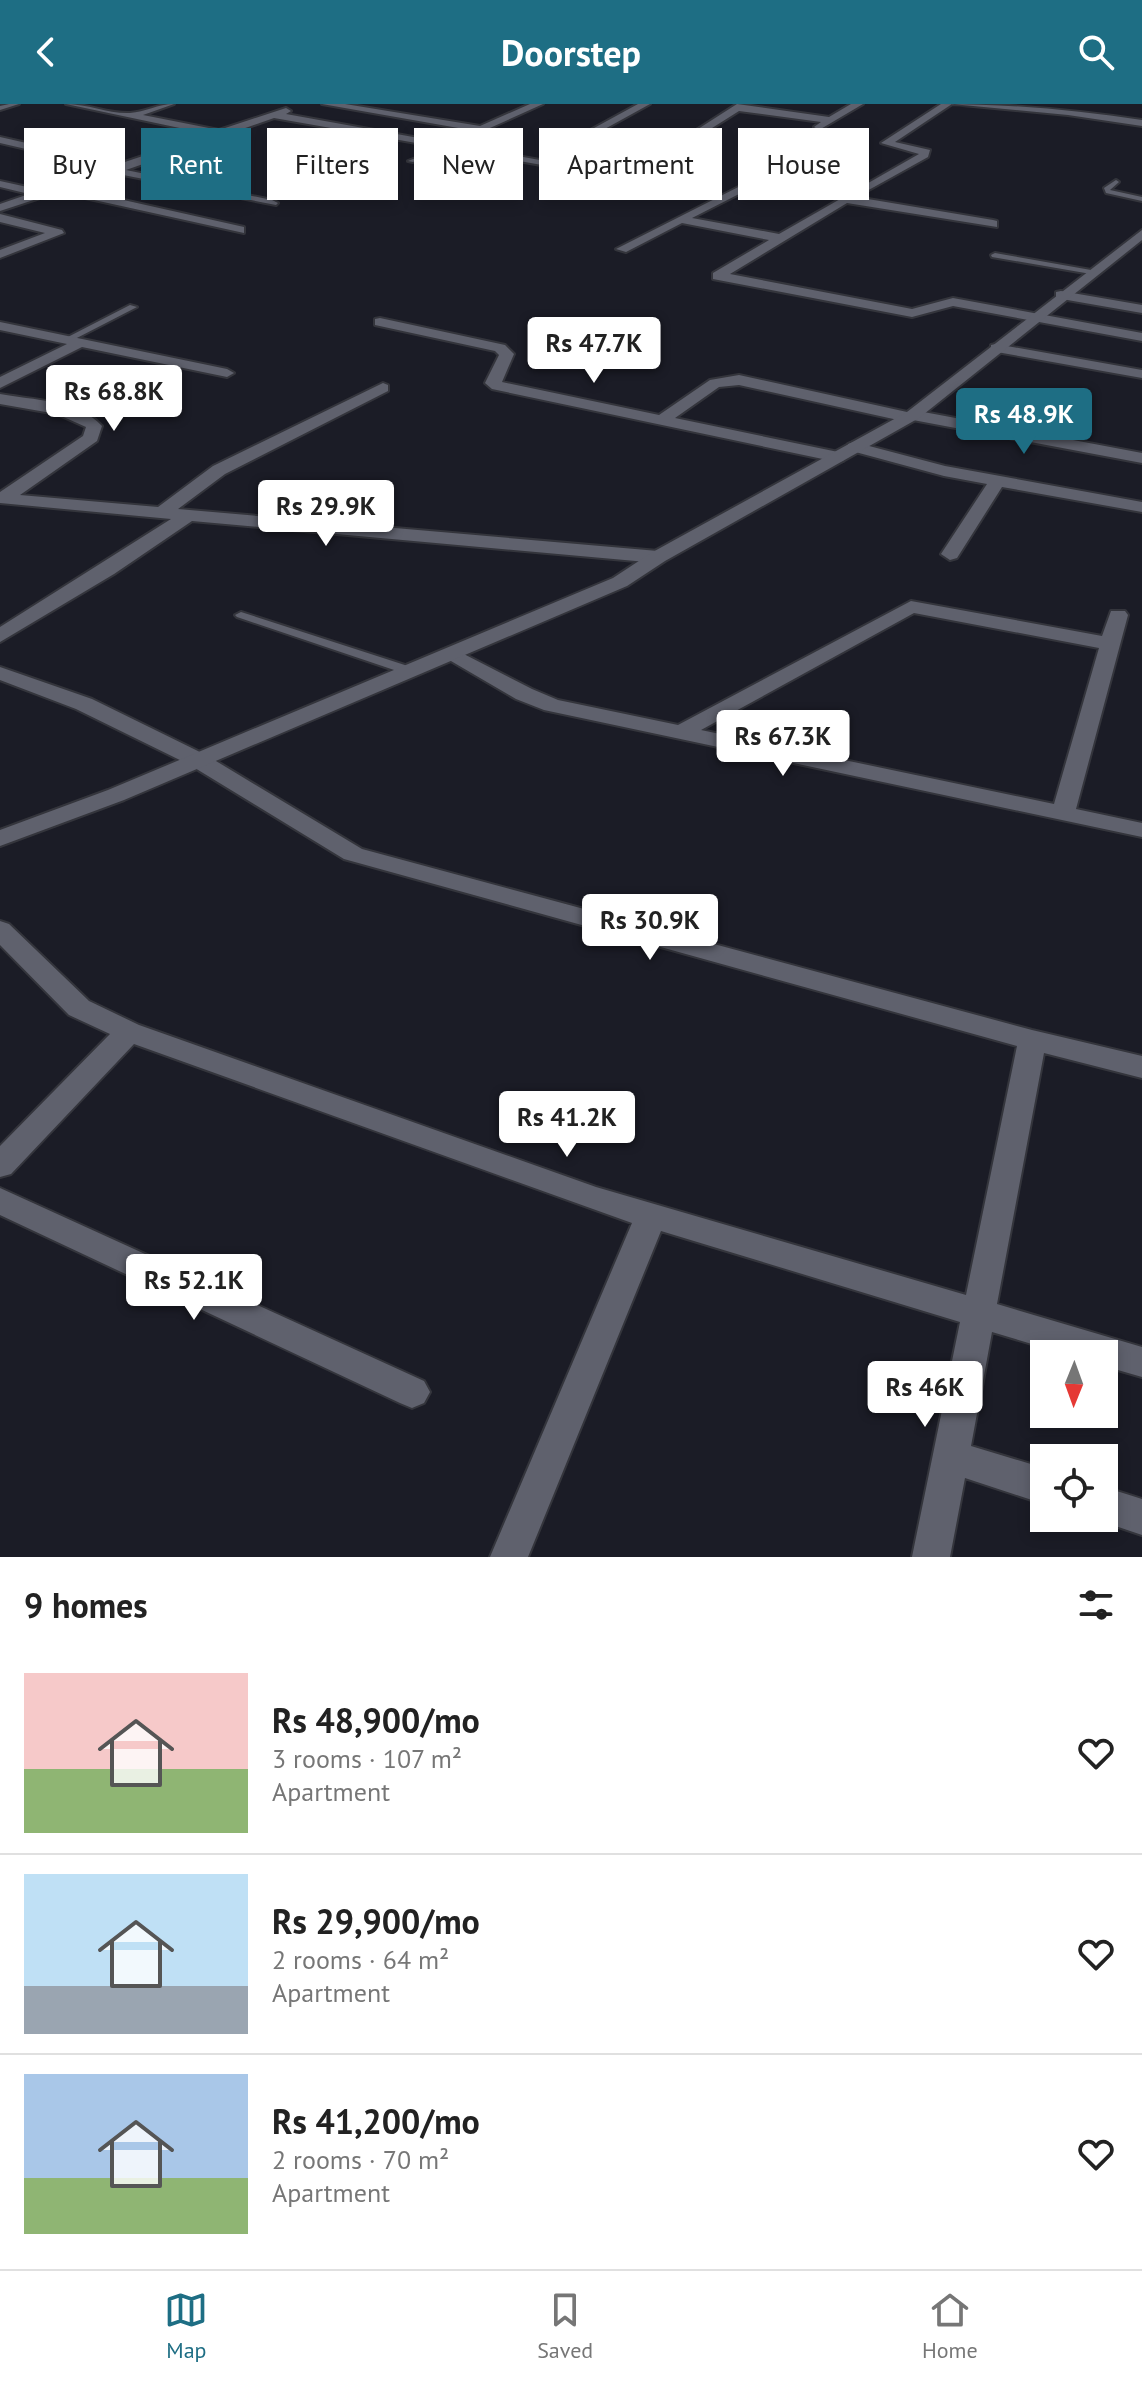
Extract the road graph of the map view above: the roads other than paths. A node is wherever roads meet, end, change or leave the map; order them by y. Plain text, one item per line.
1 (16, 104) edge
2 (71, 104) edge
3 (169, 104) edge
4 (327, 104) edge
5 (422, 104) edge
6 (538, 104) edge
7 (645, 104) edge
8 (858, 104) edge
9 (948, 104) edge
10 (957, 104) edge
11 (741, 106) edge
12 (0, 108) edge
13 (295, 108) dead end
14 (273, 115) junction
15 (392, 115) junction
16 (130, 116) junction
17 (831, 120) junction
18 (1142, 123) edge
19 (194, 128) edge
20 (235, 128) edge
21 (600, 128) edge
22 (705, 128) edge
23 (818, 128) edge
24 (0, 140) edge
25 (414, 140) edge
26 (19, 144) junction
27 (24, 145) edge
28 (0, 150) edge
29 (414, 160) edge
30 (411, 161) dead end
31 (125, 171) edge
32 (1116, 182) dead end
33 (0, 184) edge
34 (869, 186) edge
35 (24, 190) edge
36 (738, 191) edge
37 (1142, 199) edge
38 (27, 200) edge
39 (108, 200) edge
40 (843, 200) edge
41 (851, 200) edge
42 (272, 203) dead end
43 (0, 208) edge
44 (0, 218) edge
45 (683, 220) junction
46 (993, 224) dead end
47 (240, 230) dead end
48 (1142, 234) edge
49 (781, 238) junction
50 (622, 249) dead end
51 (0, 254) edge
52 (995, 255) dead end
53 (1091, 272) junction
54 (1061, 295) junction
55 (133, 307) dead end
56 (1142, 309) edge
57 (1034, 317) junction
58 (380, 322) dead end
59 (0, 326) edge
60 (1142, 337) edge
61 (75, 340) junction
62 (996, 348) junction
63 (227, 373) dead end
64 (1142, 374) edge
65 (0, 383) edge
66 (383, 388) dead end
67 (0, 399) edge
68 (910, 416) junction
69 (664, 419) junction
70 (846, 452) junction
71 (1142, 458) edge
72 (997, 481) junction
73 (1, 498) edge
74 (1142, 507) edge
75 (162, 512) junction
76 (188, 515) junction
77 (950, 554) dead end
78 (658, 557) junction
79 (241, 615) dead end
80 (1118, 615) dead end
81 (0, 636) edge
82 (1111, 644) junction
83 (449, 654) junction
84 (410, 671) junction
85 (0, 673) edge
86 (681, 732) junction
87 (198, 760) junction
88 (1063, 813) junction
89 (1142, 830) edge
90 (0, 839) edge
91 (0, 930) edge
92 (129, 1032) junction
93 (1032, 1040) junction
94 (1142, 1067) edge
95 (0, 1165) edge
96 (0, 1201) edge
97 (651, 1216) junction
98 (979, 1313) junction
99 (1142, 1362) edge
100 (412, 1392) dead end
101 (950, 1456) junction
102 (1030, 1482) edge
103 (1118, 1509) edge
104 (1142, 1517) edge
105 (509, 1557) edge
106 (931, 1557) edge

1 - 12 lane
2 - 16 street
3 - 16 street
4 - 15 street
5 - 15 street
6 - 15 street
7 - 21 street
8 - 17 street
9 - 34 street
10 - 18 street
11 - 17 street
11 - 22 street
13 - 14 street
14 - 20 street
14 - 25 street
16 - 19 street
17 - 23 street
24 - 26 street
26 - 27 street
26 - 28 street
29 - 30 lane
31 - 42 street
32 - 37 lane
33 - 35 street
36 - 45 street
38 - 43 street
39 - 47 street
40 - 49 street
41 - 46 street
44 - 51 street
45 - 49 street
45 - 50 street
48 - 53 street
49 - 57 street
52 - 53 lane
53 - 54 street
54 - 56 street
54 - 57 street
55 - 61 lane
57 - 60 street
57 - 62 street
58 - 69 street
59 - 61 street
61 - 63 street
61 - 65 street
62 - 64 street
62 - 68 street
66 - 75 street
67 - 73 street
68 - 69 street
68 - 70 street
68 - 71 street
69 - 70 street
70 - 72 street
70 - 78 street
72 - 74 street
72 - 77 street
73 - 75 street
75 - 76 street
76 - 78 street
76 - 81 street
78 - 83 street
79 - 84 lane
80 - 82 street
82 - 86 street
82 - 88 street
83 - 84 street
83 - 86 street
84 - 87 street
85 - 87 street
86 - 88 street
87 - 90 street
87 - 93 street
88 - 89 street
91 - 92 street
92 - 95 street
92 - 97 street
93 - 94 street
93 - 98 street
96 - 100 street
97 - 98 street
97 - 105 street
98 - 99 street
98 - 101 street
101 - 102 street
101 - 106 street
103 - 104 street

